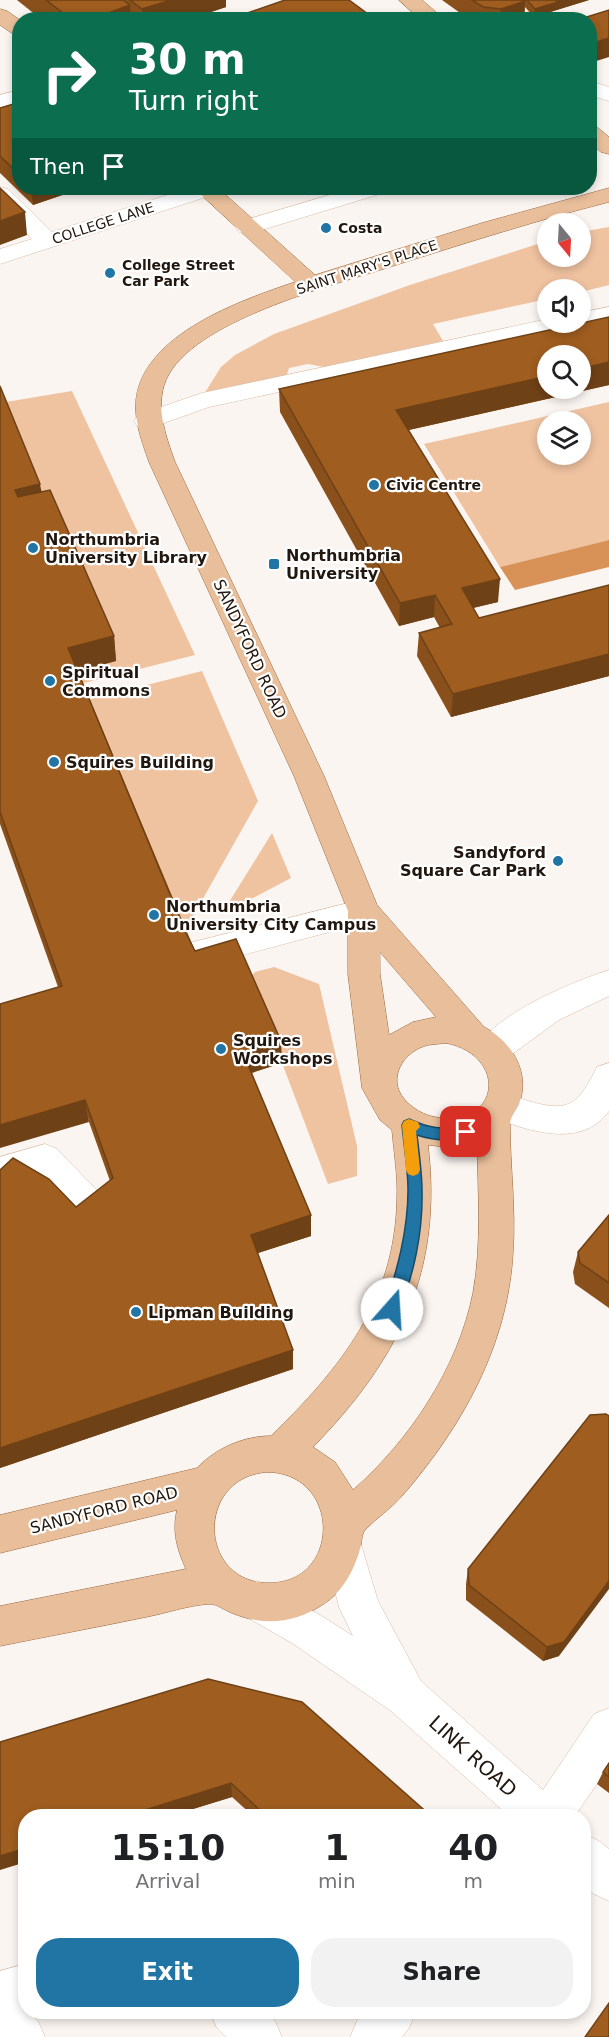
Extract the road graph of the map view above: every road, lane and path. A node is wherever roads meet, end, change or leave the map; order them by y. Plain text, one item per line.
1 (409, 0) edge
2 (425, 12) edge
3 (0, 194) edge
4 (185, 195) edge
5 (214, 195) edge
6 (352, 195) edge
7 (609, 195) edge
8 (248, 226) junction
9 (48, 241) junction
10 (0, 257) edge
11 (312, 285) junction
12 (609, 314) edge
13 (591, 318) edge
14 (537, 329) edge
15 (151, 386) joint
16 (147, 421) junction
17 (364, 911) junction
18 (188, 956) edge
19 (609, 982) edge
20 (482, 1044) junction
21 (379, 1074) junction
22 (609, 1077) edge
23 (496, 1111) junction
24 (409, 1125) junction
25 (0, 1172) edge
26 (97, 1215) edge
27 (278, 1455) junction
28 (208, 1484) junction
29 (0, 1534) edge
30 (344, 1534) junction
31 (218, 1583) junction
32 (257, 1601) junction
33 (0, 1626) edge
34 (406, 1696) junction
35 (609, 1729) edge
36 (532, 1809) edge
37 (555, 1809) edge
38 (591, 1862) edge
39 (609, 1879) edge
40 (18, 1988) edge
41 (0, 1994) edge
42 (0, 2014) edge
43 (241, 2019) edge
44 (387, 2019) edge
45 (21, 2037) edge
46 (259, 2037) edge
47 (372, 2037) edge

1 - 2 main road
3 - 9 street
4 - 9 street, COLLEGE LANE
5 - 8 main road
6 - 8 street
7 - 11 main road, SAINT MARY'S PLACE
8 - 11 main road
9 - 10 street, COLLEGE LANE
11 - 15 main road, SAINT MARY'S PLACE
12 - 13 street
14 - 16 street
15 - 16 main road, SANDYFORD ROAD
16 - 17 main road, SANDYFORD ROAD
17 - 18 street
17 - 20 main road
17 - 21 main road
19 - 20 street
20 - 21 main road
20 - 23 main road
21 - 24 main road
22 - 23 street
23 - 24 main road
23 - 30 main road
24 - 27 main road
25 - 26 street
27 - 28 main road
27 - 30 main road
28 - 29 main road, SANDYFORD ROAD
28 - 31 main road
30 - 32 main road
30 - 34 street, LINK ROAD
31 - 32 main road
31 - 33 main road
32 - 34 street, LINK ROAD
34 - 36 street, LINK ROAD
35 - 37 street
38 - 39 street
40 - 41 street
42 - 45 street
43 - 46 street
44 - 47 street

